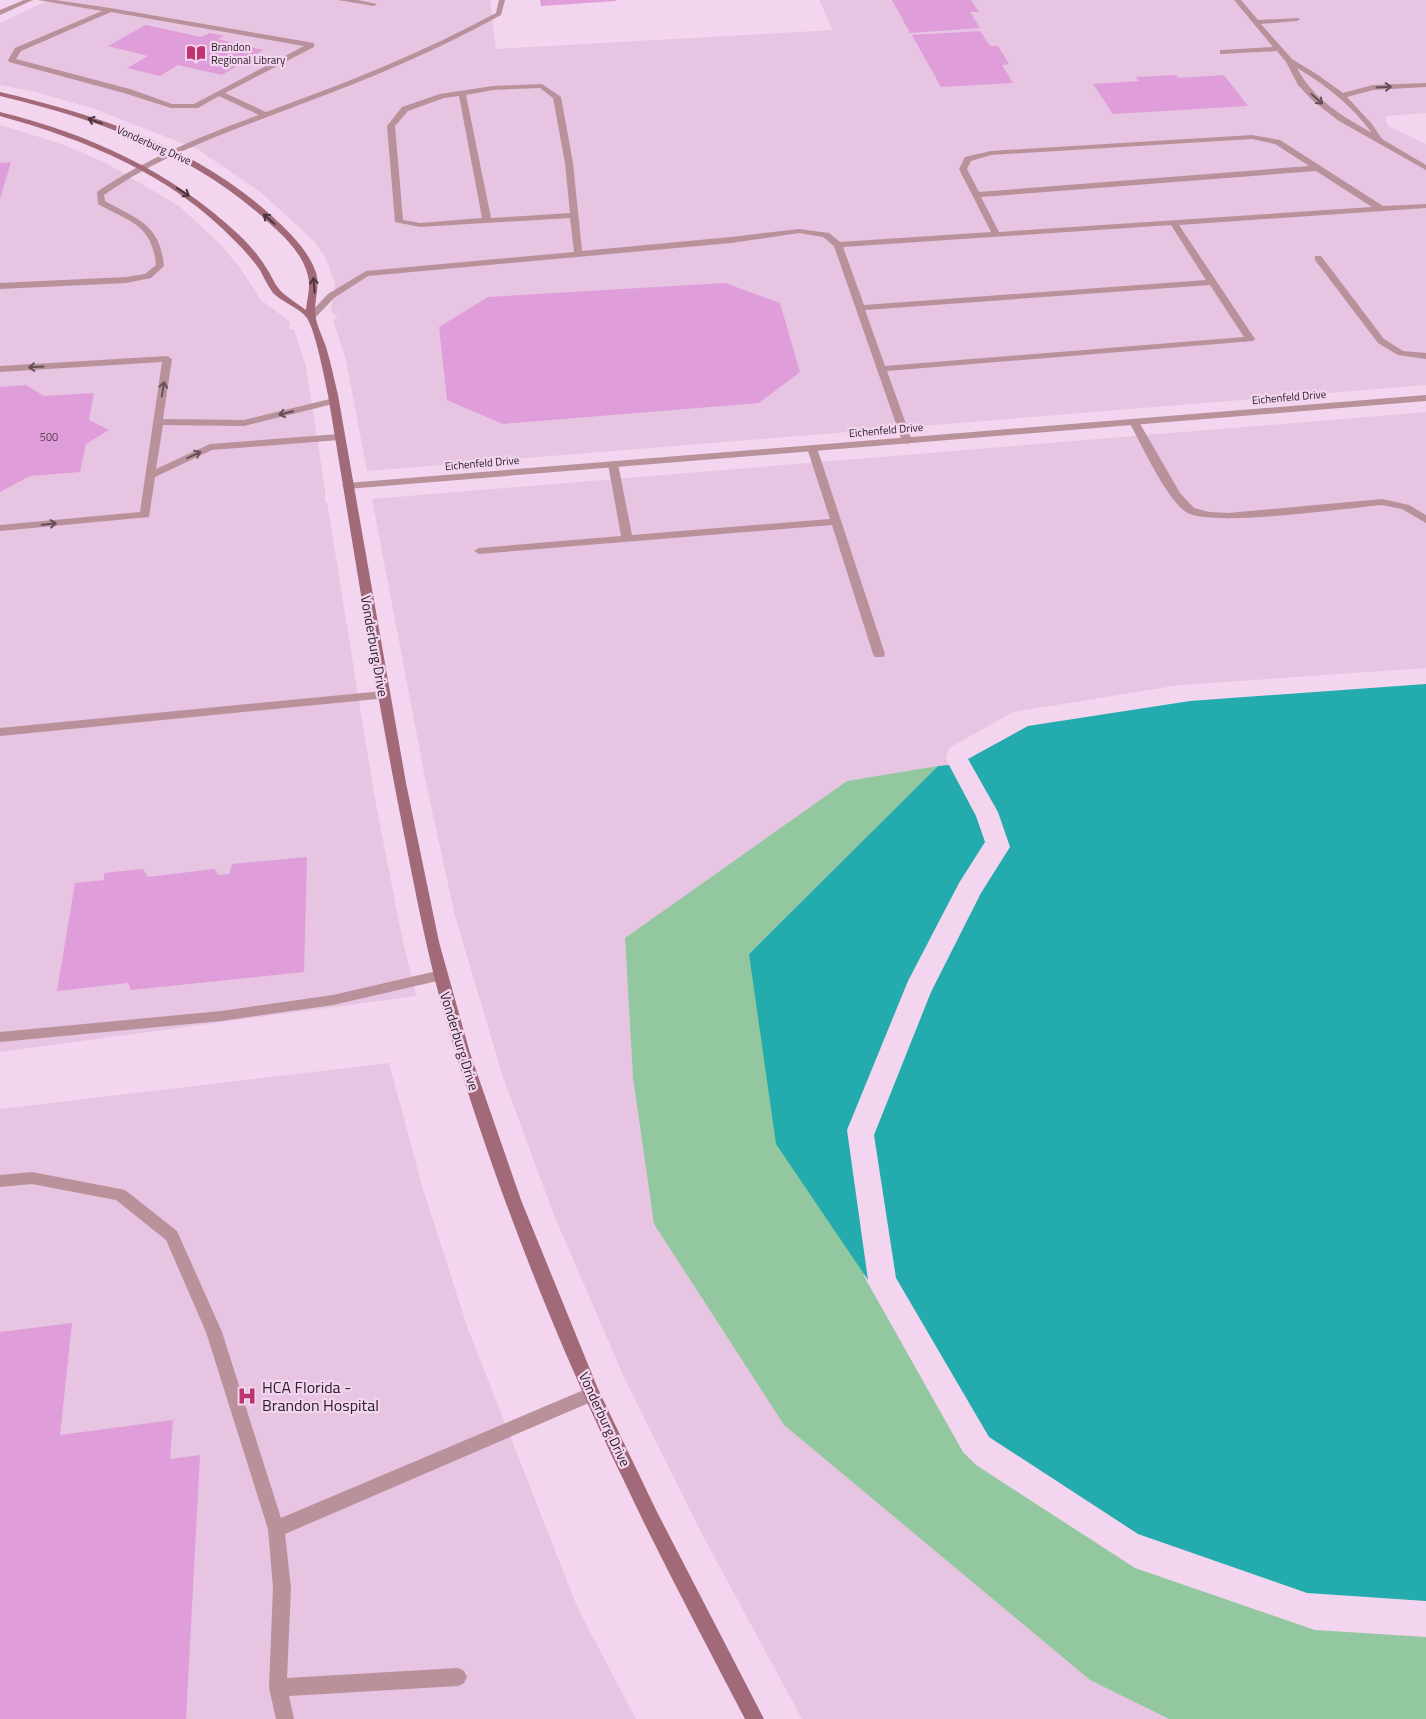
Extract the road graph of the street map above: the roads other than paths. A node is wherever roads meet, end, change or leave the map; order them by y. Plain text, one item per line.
1 (30, 0) edge
2 (41, 0) edge
3 (341, 0) edge
4 (502, 0) edge
5 (1237, 0) edge
6 (374, 4) dead end
7 (110, 10) junction
8 (0, 13) edge
9 (1297, 19) dead end
10 (1255, 22) junction
11 (1279, 49) junction
12 (1223, 52) dead end
13 (1289, 60) junction
14 (1426, 84) edge
15 (462, 93) junction
16 (0, 94) edge
17 (219, 94) junction
18 (1343, 96) junction
19 (0, 114) edge
20 (265, 115) junction
21 (1381, 141) junction
22 (173, 152) junction
23 (141, 167) junction
24 (1318, 168) junction
25 (1426, 168) edge
26 (976, 195) junction
27 (1426, 206) edge
28 (1381, 209) junction
29 (574, 215) junction
30 (487, 220) junction
31 (1174, 222) junction
32 (996, 235) junction
33 (838, 245) junction
34 (578, 254) junction
35 (1318, 258) dead end
36 (1212, 282) junction
37 (0, 286) edge
38 (860, 308) junction
39 (311, 317) junction
40 (1426, 356) edge
41 (0, 369) edge
42 (881, 369) junction
43 (1426, 398) edge
44 (334, 401) junction
45 (157, 422) junction
46 (1134, 422) junction
47 (339, 437) junction
48 (906, 441) junction
49 (812, 448) junction
50 (613, 464) junction
51 (150, 476) junction
52 (347, 486) junction
53 (1426, 520) edge
54 (836, 522) junction
55 (0, 528) edge
56 (627, 538) junction
57 (479, 551) dead end
58 (879, 654) dead end
59 (383, 695) junction
60 (0, 732) edge
61 (441, 975) junction
62 (0, 1037) edge
63 (0, 1181) edge
64 (592, 1394) junction
65 (276, 1528) junction
66 (458, 1677) dead end
67 (278, 1688) junction
68 (285, 1719) edge
69 (755, 1719) edge

1 - 8 street
2 - 7 street
3 - 6 street
4 - 20 street
5 - 10 street
7 - 17 street
7 - 17 street
9 - 10 street
10 - 11 street
11 - 12 street
11 - 13 street
13 - 18 street
13 -> 21 street
18 -> 14 street
15 - 29 street
15 - 30 street
15 - 30 street
22 -> 16 street, Vonderburg Drive
17 - 20 street
18 - 21 street
19 - 23 street, Vonderburg Drive
20 - 22 street
21 - 25 street
22 - 23 street
39 -> 22 street, Vonderburg Drive
23 - 37 street
23 -> 39 street, Vonderburg Drive
24 - 26 street
24 - 26 street
24 - 28 street
26 - 32 street
27 - 28 street
28 - 31 street
29 - 30 street
29 - 34 street
31 - 32 street
31 - 36 street
32 - 33 street
33 - 34 street
33 - 38 street
34 - 39 street
35 - 40 street
36 - 38 street
36 - 42 street
38 - 42 street
39 - 44 street, Vonderburg Drive
45 -> 41 street
42 - 48 street
43 - 46 street, Eichenfeld Drive
44 -> 45 street
44 - 47 street, Vonderburg Drive
45 - 51 street
46 - 48 street, Eichenfeld Drive
46 - 53 street
51 -> 47 street
47 - 52 street, Vonderburg Drive
48 - 49 street, Eichenfeld Drive
49 - 50 street, Eichenfeld Drive
49 - 54 street
50 - 52 street, Eichenfeld Drive
50 - 56 street
55 -> 51 street
52 - 59 street, Vonderburg Drive
54 - 56 street
54 - 58 street
56 - 57 street
59 - 60 street
59 - 61 street, Vonderburg Drive
61 - 62 street
61 - 64 street, Vonderburg Drive
63 - 65 street
64 - 65 street
64 - 69 street, Vonderburg Drive
65 - 67 street
66 - 67 street
67 - 68 street

